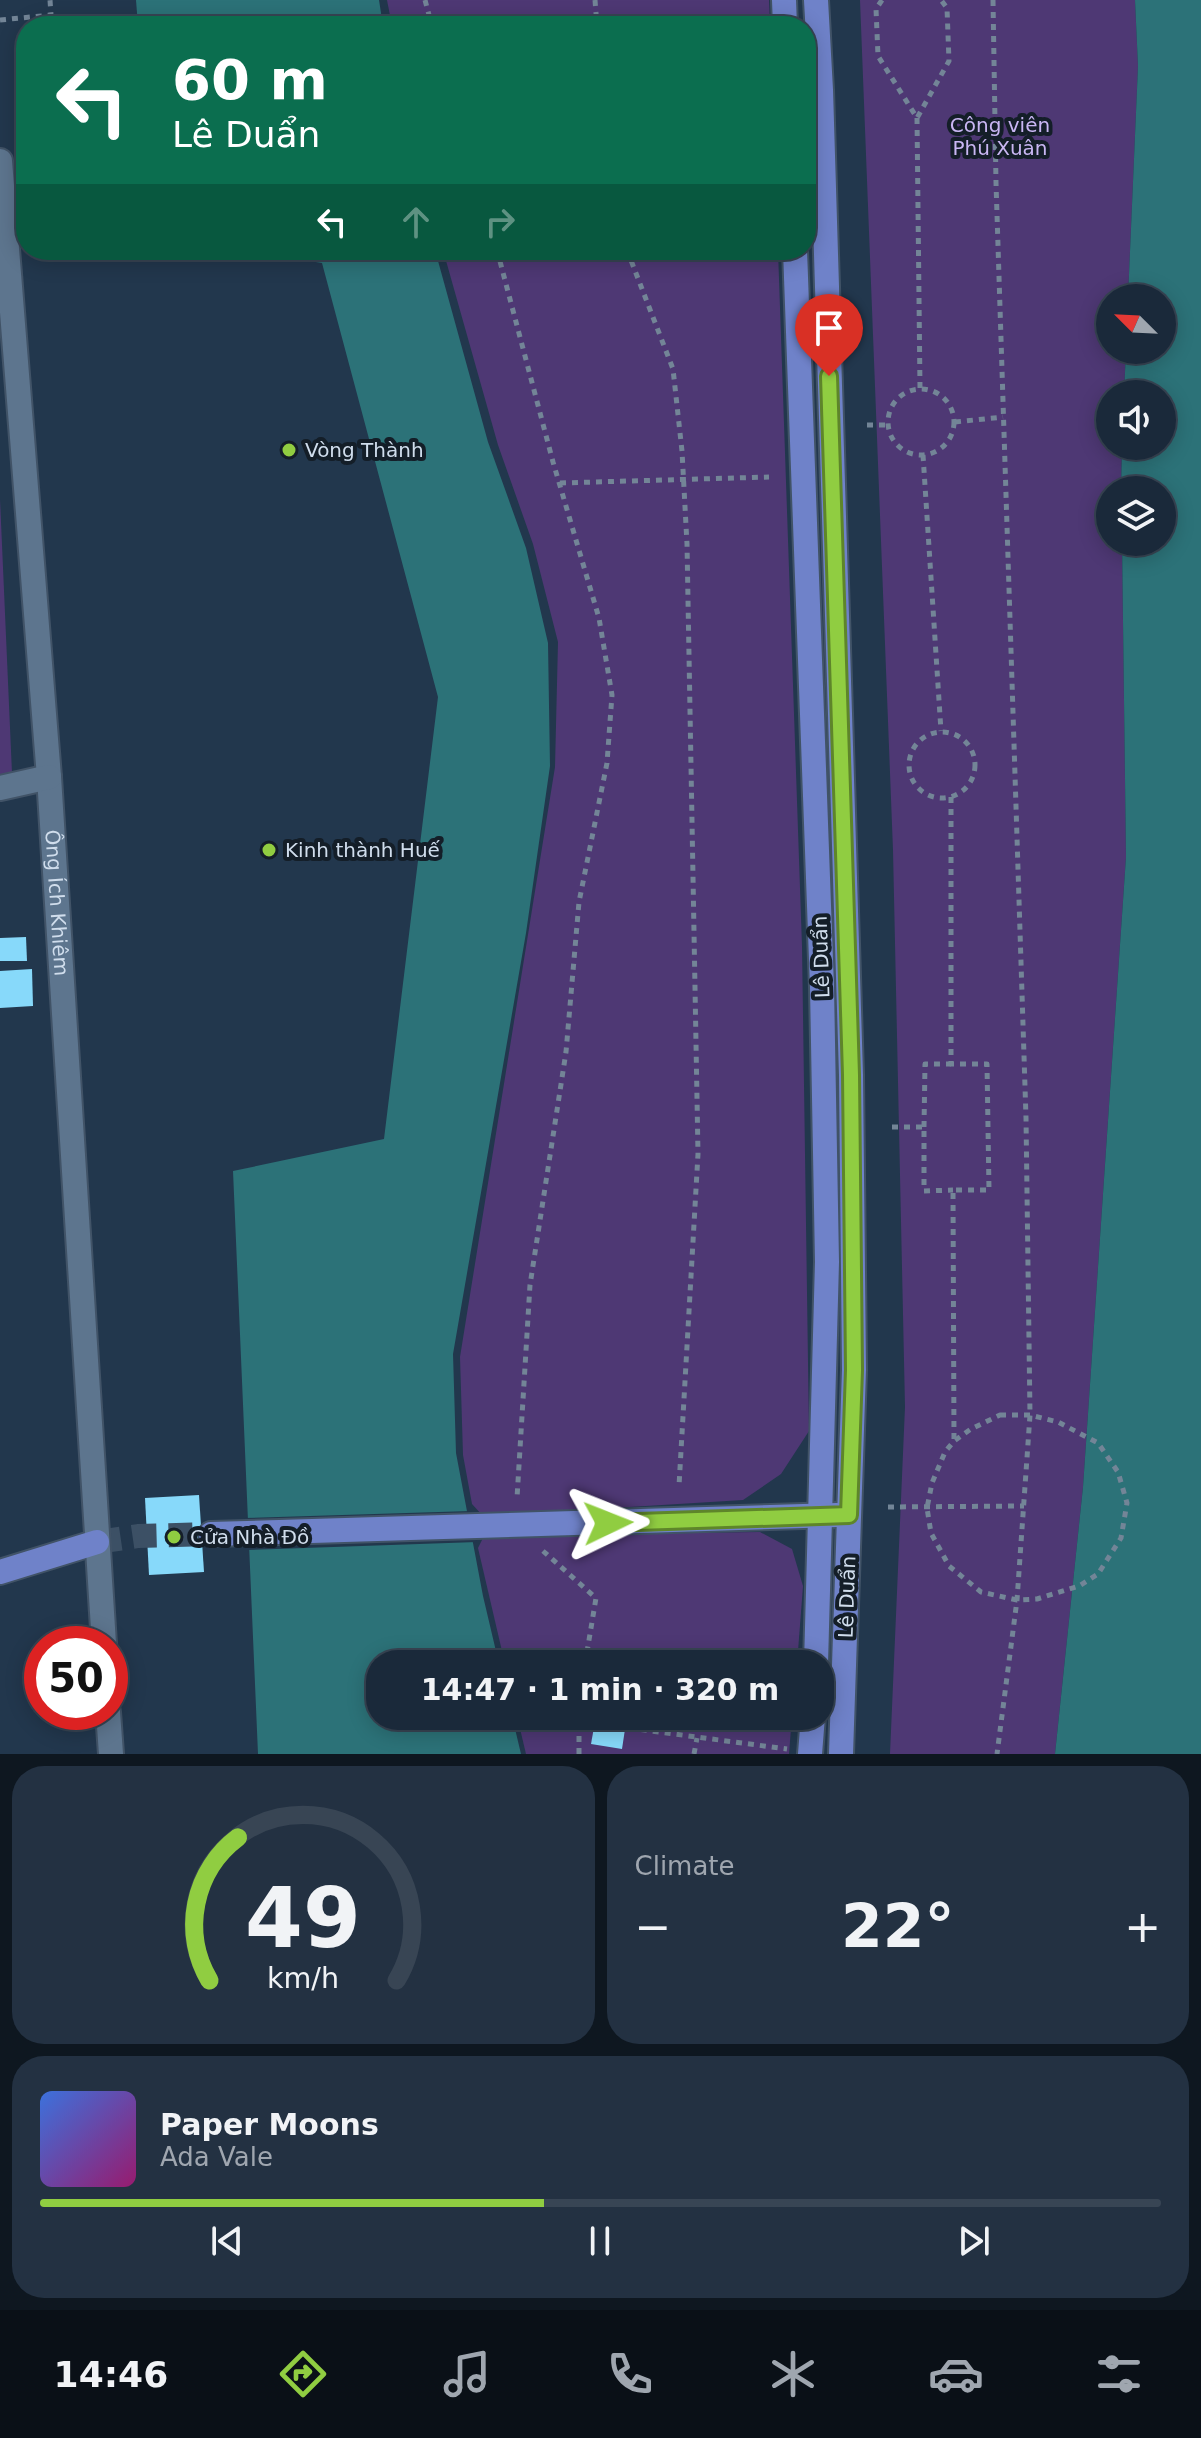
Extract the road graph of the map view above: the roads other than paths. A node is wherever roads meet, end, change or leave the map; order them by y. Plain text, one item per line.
1 (816, 0) edge
2 (0, 161) edge
3 (795, 260) edge
4 (49, 777) junction
5 (0, 788) edge
6 (849, 1515) junction
7 (821, 1516) junction
8 (211, 1534) tunnel mouth
9 (97, 1542) junction
10 (0, 1572) edge
11 (103, 1626) edge
12 (816, 1650) edge
13 (109, 1730) edge
14 (808, 1730) edge
15 (800, 1752) edge
16 (111, 1754) edge
17 (841, 1754) edge

1 - 6 main road, Lê Duẩn
2 - 4 street, Ông Ích Khiêm
3 - 7 main road, Lê Duẩn
4 - 5 street
4 - 9 street, Ông Ích Khiêm
6 - 7 main road
6 - 17 main road, Lê Duẩn
7 - 8 main road
7 - 12 main road, Lê Duẩn
9 - 10 main road
9 - 11 street, Ông Ích Khiêm
13 - 16 street
14 - 15 main road

